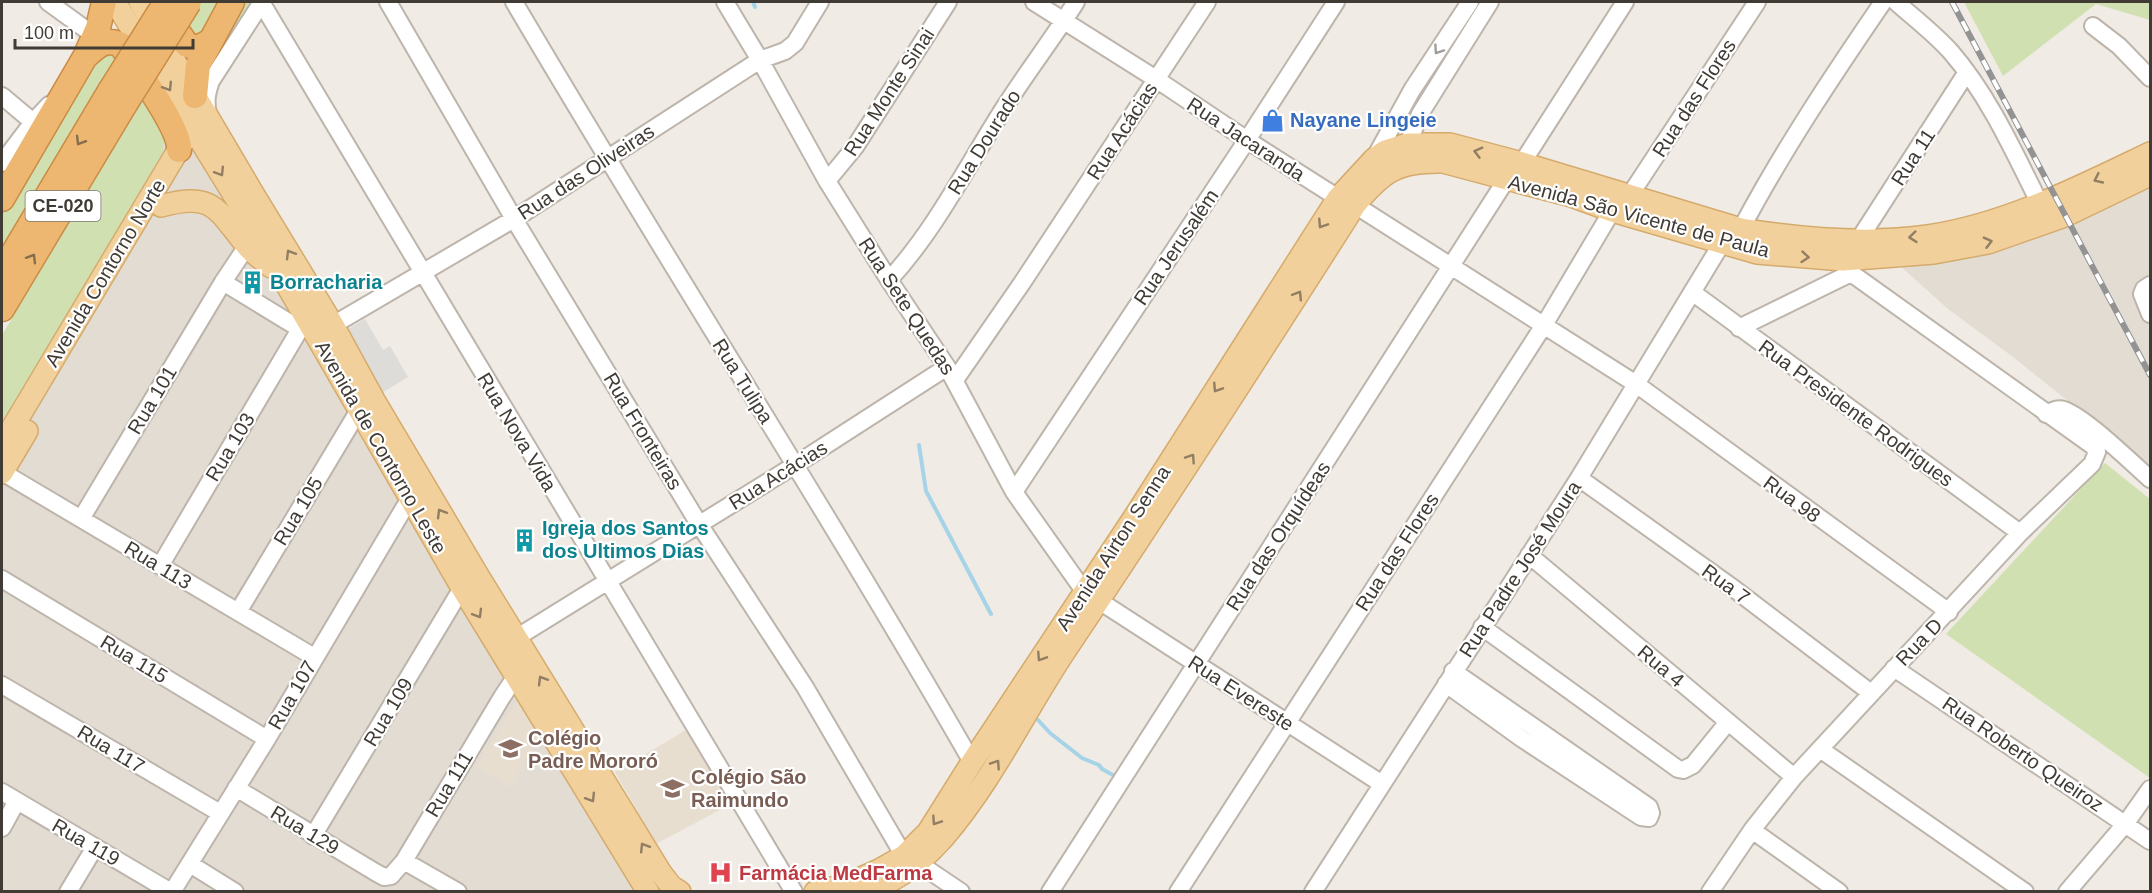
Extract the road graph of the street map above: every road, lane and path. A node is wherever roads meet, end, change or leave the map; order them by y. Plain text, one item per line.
1 (48, 2) edge
2 (104, 2) edge
3 (115, 2) edge
4 (140, 2) edge
5 (157, 2) edge
6 (166, 2) edge
7 (189, 2) edge
8 (232, 2) edge
9 (262, 2) edge
10 (388, 2) edge
11 (514, 2) edge
12 (725, 2) edge
13 (820, 2) edge
14 (948, 2) edge
15 (1034, 2) edge
16 (1076, 2) edge
17 (1207, 2) edge
18 (1335, 2) edge
19 (1470, 2) edge
20 (1490, 2) edge
21 (1625, 2) edge
22 (1757, 2) edge
23 (1883, 2) edge
24 (1896, 2) edge
25 (1063, 21) junction
26 (2093, 26) dead end
27 (211, 41) junction
28 (89, 49) junction
29 (760, 60) junction
30 (1967, 72) junction
31 (2151, 78) edge
32 (1156, 79) junction
33 (67, 87) junction
34 (2, 96) edge
35 (195, 96) junction
36 (117, 97) junction
37 (33, 122) junction
38 (201, 123) junction
39 (1247, 141) junction
40 (1408, 144) junction
41 (179, 150) junction
42 (2151, 153) edge
43 (606, 159) junction
44 (1374, 159) junction
45 (2, 163) edge
46 (1522, 164) junction
47 (1403, 165) joint
48 (2151, 175) edge
49 (1506, 180) junction
50 (827, 181) junction
51 (1572, 188) junction
52 (1630, 195) junction
53 (2, 199) edge
54 (1347, 201) junction
55 (155, 203) junction
56 (2040, 204) junction
57 (1612, 211) junction
58 (514, 219) junction
59 (1741, 229) junction
60 (244, 232) junction
61 (1858, 241) junction
62 (1722, 243) junction
63 (1451, 266) junction
64 (1847, 266) junction
65 (2, 272) edge
66 (422, 272) junction
67 (889, 280) junction
68 (223, 282) junction
69 (2151, 285) edge
70 (1692, 292) junction
71 (2, 309) edge
72 (2151, 314) edge
73 (1544, 325) junction
74 (316, 328) junction
75 (1739, 328) junction
76 (951, 373) junction
77 (1636, 384) junction
78 (359, 410) junction
79 (2046, 414) junction
80 (2, 445) edge
81 (795, 465) junction
82 (2, 473) edge
83 (1579, 478) junction
84 (2151, 479) edge
85 (1014, 492) junction
86 (410, 498) junction
87 (81, 519) junction
88 (699, 524) junction
89 (2020, 533) junction
90 (1529, 555) junction
91 (160, 566) junction
92 (2, 579) edge
93 (607, 582) junction
94 (462, 588) junction
95 (1092, 596) junction
96 (238, 612) junction
97 (1949, 612) junction
98 (1482, 627) junction
99 (516, 638) junction
100 (314, 657) junction
101 (1196, 665) junction
102 (1894, 668) junction
103 (516, 676) junction
104 (1450, 677) junction
105 (2, 684) edge
106 (1871, 693) junction
107 (1728, 722) junction
108 (1287, 723) junction
109 (267, 739) junction
110 (1820, 749) junction
111 (972, 762) junction
112 (1794, 777) junction
113 (1597, 780) dead end
114 (1382, 784) junction
115 (236, 788) junction
116 (2150, 789) edge
117 (2, 792) edge
118 (17, 801) junction
119 (220, 813) junction
120 (2126, 823) junction
121 (2, 828) edge
122 (1752, 830) junction
123 (313, 836) junction
124 (2151, 841) edge
125 (95, 847) junction
126 (911, 860) junction
127 (404, 861) junction
128 (190, 864) junction
129 (375, 872) joint
130 (68, 891) edge
131 (172, 891) edge
132 (235, 891) edge
133 (458, 891) edge
134 (648, 891) edge
135 (680, 891) edge
136 (794, 891) edge
137 (815, 891) edge
138 (868, 891) edge
139 (961, 891) edge
140 (1050, 891) edge
141 (1178, 891) edge
142 (1313, 891) edge
143 (1710, 891) edge
144 (1839, 891) edge
145 (2025, 891) edge
146 (2067, 891) edge

1 - 28 street
2 - 28 highway
3 -> 38 main road, Avenida de Contorno Leste
4 - 35 main road
5 - 27 highway
6 - 36 highway, CE-020, bridge
7 - 36 highway, CE-020, bridge
8 - 27 highway
9 - 38 street
9 - 66 street, Rua Nova Vida
10 - 58 street, Rua Fronteiras
11 - 43 street, Rua Tulipa
12 - 29 street, Rua Sete Quedas
13 - 29 street, Rua das Oliveiras
14 - 50 street, Rua Monte Sinai
15 - 25 street, Rua Jacaranda
16 - 25 street, Rua Dourado
17 - 32 street, Rua Acácias
18 - 39 street, Rua Jerusalém
19 -> 44 street, Avenida Airton Senna
20 - 40 street
21 - 46 street
22 - 52 street, Rua das Flores
23 - 59 street
24 - 30 street
25 - 32 street, Rua Jacaranda
25 - 67 street, Rua Dourado
26 - 31 street
27 - 35 highway
28 - 33 highway
28 - 41 highway
29 - 43 street, Rua das Oliveiras
29 - 50 street, Rua Sete Quedas
30 - 56 street
30 - 61 street, Rua 11
32 - 39 street, Rua Jacaranda
32 - 76 street, Rua Acácias
33 - 37 street
33 - 53 highway
34 - 37 street
35 - 38 main road, Avenida Contorno Norte
36 -> 65 highway, CE-020
71 -> 36 highway, CE-020
37 - 45 street
38 - 41 main road, Avenida Contorno Norte
38 -> 60 main road, Avenida de Contorno Leste
74 -> 38 main road, Avenida de Contorno Leste
39 - 54 street, Rua Jacaranda
39 - 85 street, Rua Jerusalém
40 - 44 main road, Avenida Airton Senna
46 -> 40 main road, Avenida São Vicente de Paula
41 - 55 main road, Avenida Contorno Norte
42 -> 56 main road, Avenida São Vicente de Paula
43 - 58 street, Rua das Oliveiras
43 - 81 street, Rua Tulipa
44 - 54 main road, Avenida Airton Senna
46 - 51 main road, Avenida São Vicente de Paula
47 - 49 main road, Avenida São Vicente de Paula
47 - 54 main road, Avenida Airton Senna
64 -> 48 main road, Avenida São Vicente de Paula
49 - 51 main road, Avenida São Vicente de Paula
49 - 63 street, Rua das Orquídeas
50 - 67 street, Rua Sete Quedas
51 - 52 main road, Avenida São Vicente de Paula
51 - 57 main road, Avenida São Vicente de Paula
52 - 59 main road, Avenida São Vicente de Paula
54 - 63 street, Rua Jacaranda
54 - 95 main road, Avenida Airton Senna
55 - 60 main road
55 - 80 main road, Avenida Contorno Norte
55 - 82 main road
56 -> 61 main road, Avenida São Vicente de Paula
57 - 62 main road, Avenida São Vicente de Paula
57 - 73 street, Rua das Flores
58 - 66 street, Rua das Oliveiras
58 - 88 street, Rua Fronteiras
59 - 61 main road, Avenida São Vicente de Paula
60 - 68 street, Rua 101
60 - 74 main road, Avenida de Contorno Leste
62 -> 64 main road, Avenida São Vicente de Paula
62 - 70 street, Rua Padre José Moura
63 - 73 street, Rua Jacaranda
63 - 101 street, Rua das Orquídeas
64 - 75 street
64 - 79 street
66 - 74 street, Rua das Oliveiras
66 - 93 street, Rua Nova Vida
67 - 76 street, Rua Sete Quedas
68 - 74 street
68 - 87 street, Rua 101
69 - 72 street
70 - 75 street, Rua Presidente Rodrigues
70 - 77 street, Rua Padre José Moura
73 - 77 street, Rua Jacaranda
73 - 108 street, Rua das Flores
74 - 78 main road, Avenida de Contorno Leste
74 - 91 street, Rua 103
99 -> 74 main road, Avenida de Contorno Leste
75 - 89 street, Rua Presidente Rodrigues
76 - 81 street, Rua Acácias
76 - 85 street, Rua Sete Quedas
77 - 83 street, Rua Padre José Moura
77 - 97 street, Rua 98
78 - 86 main road, Avenida de Contorno Leste
78 - 96 street, Rua 105
79 - 84 street
79 - 89 street, Rua D
81 - 88 street, Rua Acácias
81 - 111 street, Rua Tulipa
82 - 87 street, Rua 113
83 - 90 street, Rua Padre José Moura
83 - 106 street, Rua 7
85 - 95 street, Rua Sete Quedas
86 - 94 main road, Avenida de Contorno Leste
86 - 100 street, Rua 107
87 - 91 street, Rua 113
88 - 93 street, Rua Acácias
88 - 126 street, Rua Fronteiras
89 - 97 street, Rua D
90 - 98 street, Rua Padre José Moura
90 - 107 street, Rua 4
91 - 96 street, Rua 113
92 - 109 street, Rua 115
93 - 99 street, Rua Acácias
93 - 136 street, Rua Nova Vida
94 -> 103 main road, Avenida de Contorno Leste
94 - 123 street, Rua 109
95 - 101 street, Rua Evereste
95 -> 111 main road, Avenida Airton Senna
126 -> 95 main road, Avenida Airton Senna
96 - 100 street, Rua 113
97 - 102 street, Rua D
98 - 104 street, Rua Padre José Moura
98 - 107 street
135 -> 99 main road, Avenida de Contorno Leste
100 - 109 street, Rua 107
101 - 108 street, Rua Evereste
101 - 140 street, Rua das Orquídeas
102 - 106 street, Rua D
102 - 120 street, Rua Roberto Queiroz
103 - 127 street, Rua 111
103 -> 134 main road, Avenida de Contorno Leste
104 - 113 street
104 - 114 street, Rua Padre José Moura
105 - 119 street, Rua 117
106 - 110 street, Rua D
107 - 112 street, Rua 4
108 - 114 street, Rua Evereste
108 - 141 street, Rua das Flores
109 - 115 street, Rua 107
110 - 112 street, Rua D
110 - 145 street
111 -> 126 main road, Avenida Airton Senna
112 - 122 street, Rua D
114 - 142 street, Rua Padre José Moura
115 - 119 street, Rua 107
115 - 123 street, Rua 129
116 - 120 street
117 - 118 street, Rua 119
118 - 121 street
118 - 125 street, Rua 119
119 - 128 street, Rua 107
120 - 124 street, Rua Roberto Queiroz
120 - 146 street
122 - 143 street, Rua D
122 - 144 street
123 - 129 street, Rua 129
125 - 130 street
125 - 131 street, Rua 119
126 - 137 main road, Avenida Airton Senna
126 - 138 main road, Avenida Airton Senna
126 - 139 street
127 - 129 street, Rua 111
127 - 133 street
128 - 131 street, Rua 107
128 - 132 street

